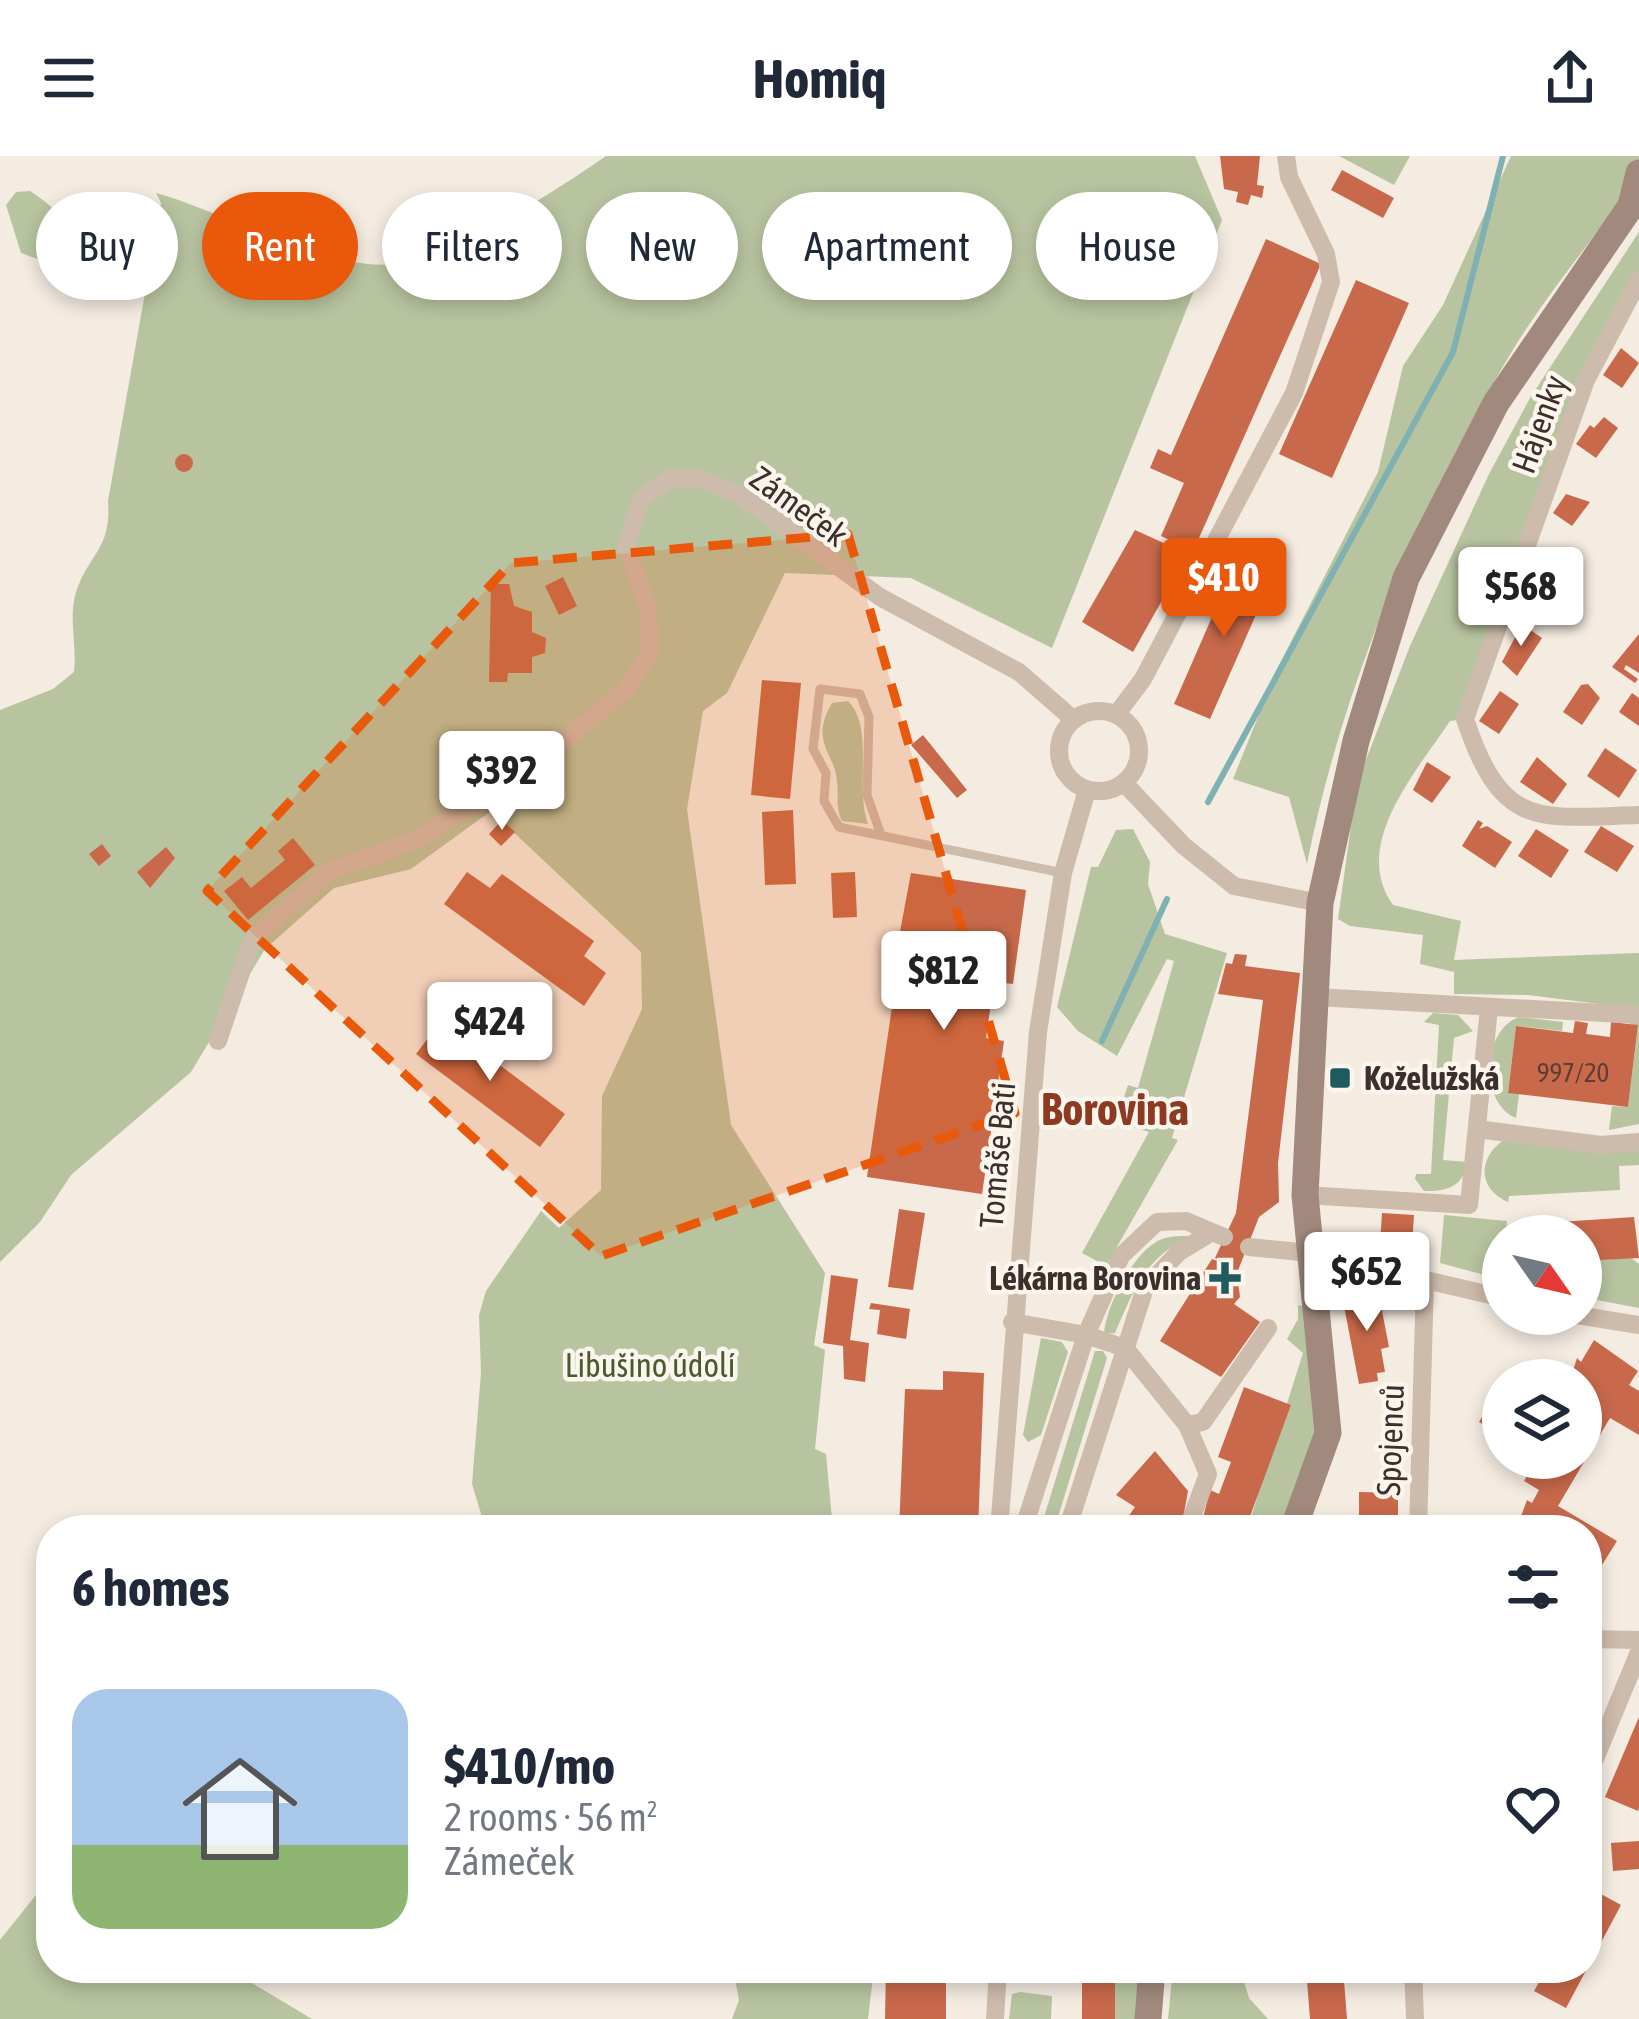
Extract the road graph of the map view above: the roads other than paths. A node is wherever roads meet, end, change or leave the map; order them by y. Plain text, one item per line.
1 (1286, 156) edge
2 (1639, 173) edge
3 (1635, 214) edge
4 (1639, 280) edge
5 (1116, 715) junction
6 (1074, 720) junction
7 (1124, 784) junction
8 (1087, 790) junction
9 (1639, 814) edge
10 (881, 835) junction
11 (1063, 873) junction
12 (1320, 903) junction
13 (1316, 997) junction
14 (1489, 1008) junction
15 (1639, 1015) edge
16 (218, 1041) dead end
17 (1477, 1129) junction
18 (1639, 1142) edge
19 (1305, 1195) junction
20 (1249, 1247) dead end
21 (1310, 1253) junction
22 (1425, 1280) junction
23 (1482, 1293) edge
24 (1602, 1319) edge
25 (1012, 1322) junction
26 (1639, 1325) edge
27 (1268, 1328) dead end
28 (1086, 1335) junction
29 (1125, 1348) junction
30 (1187, 1426) junction
31 (1000, 1515) edge
32 (1028, 1515) edge
33 (1072, 1515) edge
34 (1193, 1515) edge
35 (1298, 1515) edge
36 (1418, 1515) edge
37 (1602, 1639) edge
38 (1639, 1640) edge
39 (1639, 1652) edge
40 (1602, 1742) edge
41 (997, 1983) edge
42 (1151, 1983) edge
43 (1414, 1983) edge
44 (995, 2019) edge
45 (1148, 2019) edge
46 (1415, 2019) edge

1 - 5 street
2 - 3 main road
3 - 12 main road
4 - 9 street, Hájenky
5 - 6 street
5 - 7 street
6 - 8 street
6 - 16 street, Zámeček
7 - 8 street
7 - 12 street
8 - 11 street, Tomáše Bati
10 - 10 lane
10 - 11 lane
11 - 25 street, Tomáše Bati
12 - 13 main road
13 - 14 street
13 - 19 main road
14 - 15 street
14 - 17 street
17 - 18 street
17 - 19 street
19 - 21 main road
20 - 21 street
21 - 22 street
21 - 35 main road
22 - 23 street
22 - 36 street, Spojenců
24 - 26 street
25 - 28 street
25 - 31 street, Tomáše Bati
27 - 30 street
28 - 29 street
28 - 29 street
28 - 32 street
29 - 30 street
29 - 33 street
30 - 34 street
37 - 38 street
39 - 40 street
41 - 44 street
42 - 45 main road
43 - 46 street

